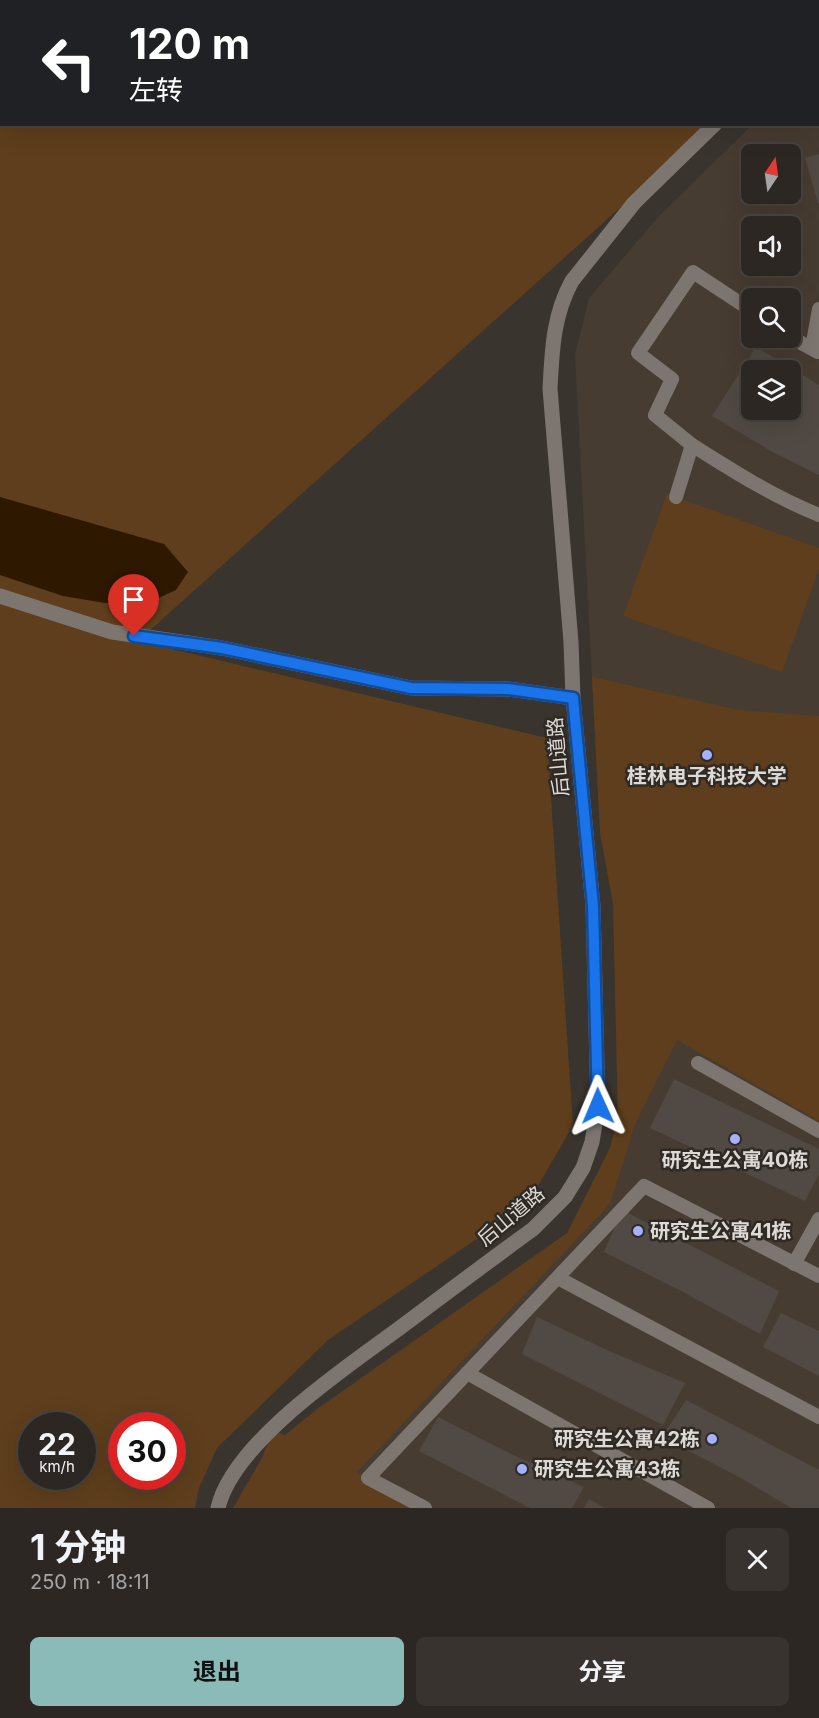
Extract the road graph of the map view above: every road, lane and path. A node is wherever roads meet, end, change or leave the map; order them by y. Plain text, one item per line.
1 (713, 126) edge
2 (741, 304) edge
3 (819, 309) edge
4 (801, 343) edge
5 (815, 350) edge
6 (692, 445) junction
7 (676, 497) dead end
8 (819, 515) edge
9 (0, 596) edge
10 (573, 698) junction
11 (698, 1063) dead end
12 (819, 1131) edge
13 (819, 1220) edge
14 (794, 1264) junction
15 (819, 1276) edge
16 (558, 1278) junction
17 (468, 1373) junction
18 (819, 1417) edge
19 (218, 1508) edge
20 (425, 1508) edge
21 (708, 1508) edge

1 - 10 street, 后山道路
2 - 6 lane
3 - 5 lane
4 - 5 lane
6 - 7 lane
6 - 8 lane
9 - 10 street
10 - 19 street, 后山道路
11 - 12 lane
13 - 14 lane
14 - 15 lane
14 - 16 lane
16 - 17 lane
16 - 18 lane
17 - 20 lane
17 - 21 lane

